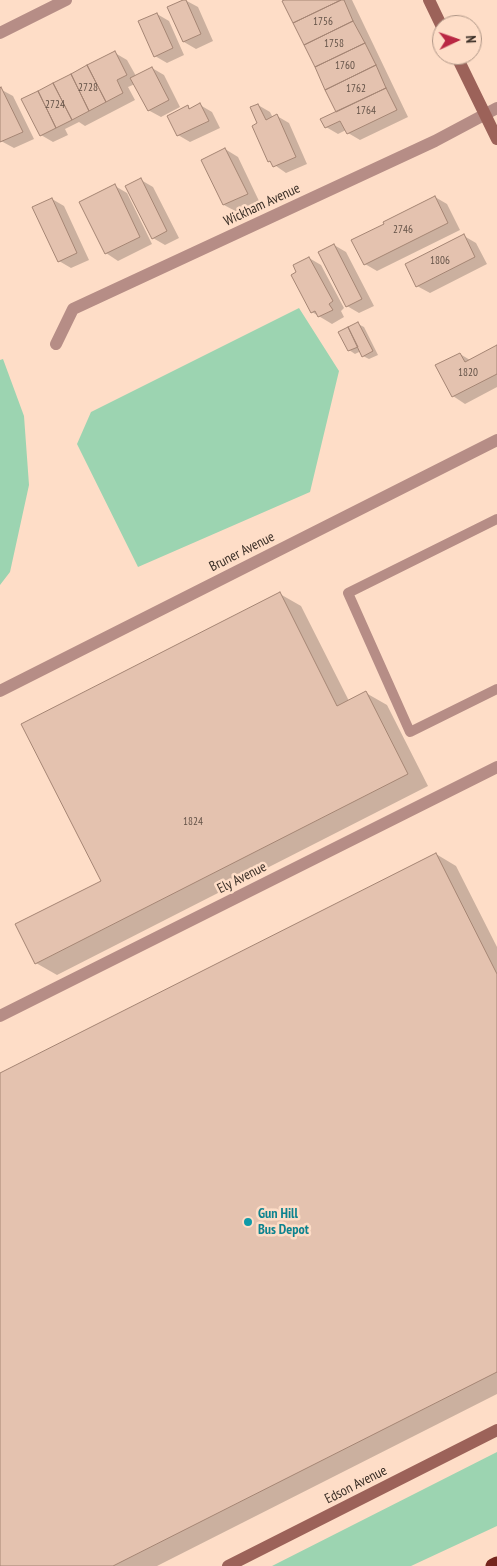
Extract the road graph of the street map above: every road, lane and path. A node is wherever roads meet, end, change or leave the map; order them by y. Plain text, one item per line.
1 (66, 0) edge
2 (429, 0) edge
3 (436, 15) edge
4 (0, 33) edge
5 (461, 65) edge
6 (497, 108) edge
7 (485, 115) junction
8 (497, 140) edge
9 (56, 344) dead end
10 (497, 440) edge
11 (497, 519) edge
12 (497, 689) edge
13 (0, 691) edge
14 (497, 767) edge
15 (0, 1016) edge
16 (497, 1430) edge
17 (497, 1564) edge
18 (228, 1566) edge
19 (493, 1566) edge

1 - 4 street
2 - 3 main road
5 - 7 main road
6 - 7 street, Wickham Avenue
7 - 8 main road
7 - 9 street, Wickham Avenue
10 - 13 street, Bruner Avenue
11 - 12 lane
14 - 15 street, Ely Avenue
16 - 18 main road, Edson Avenue
17 - 19 highway

